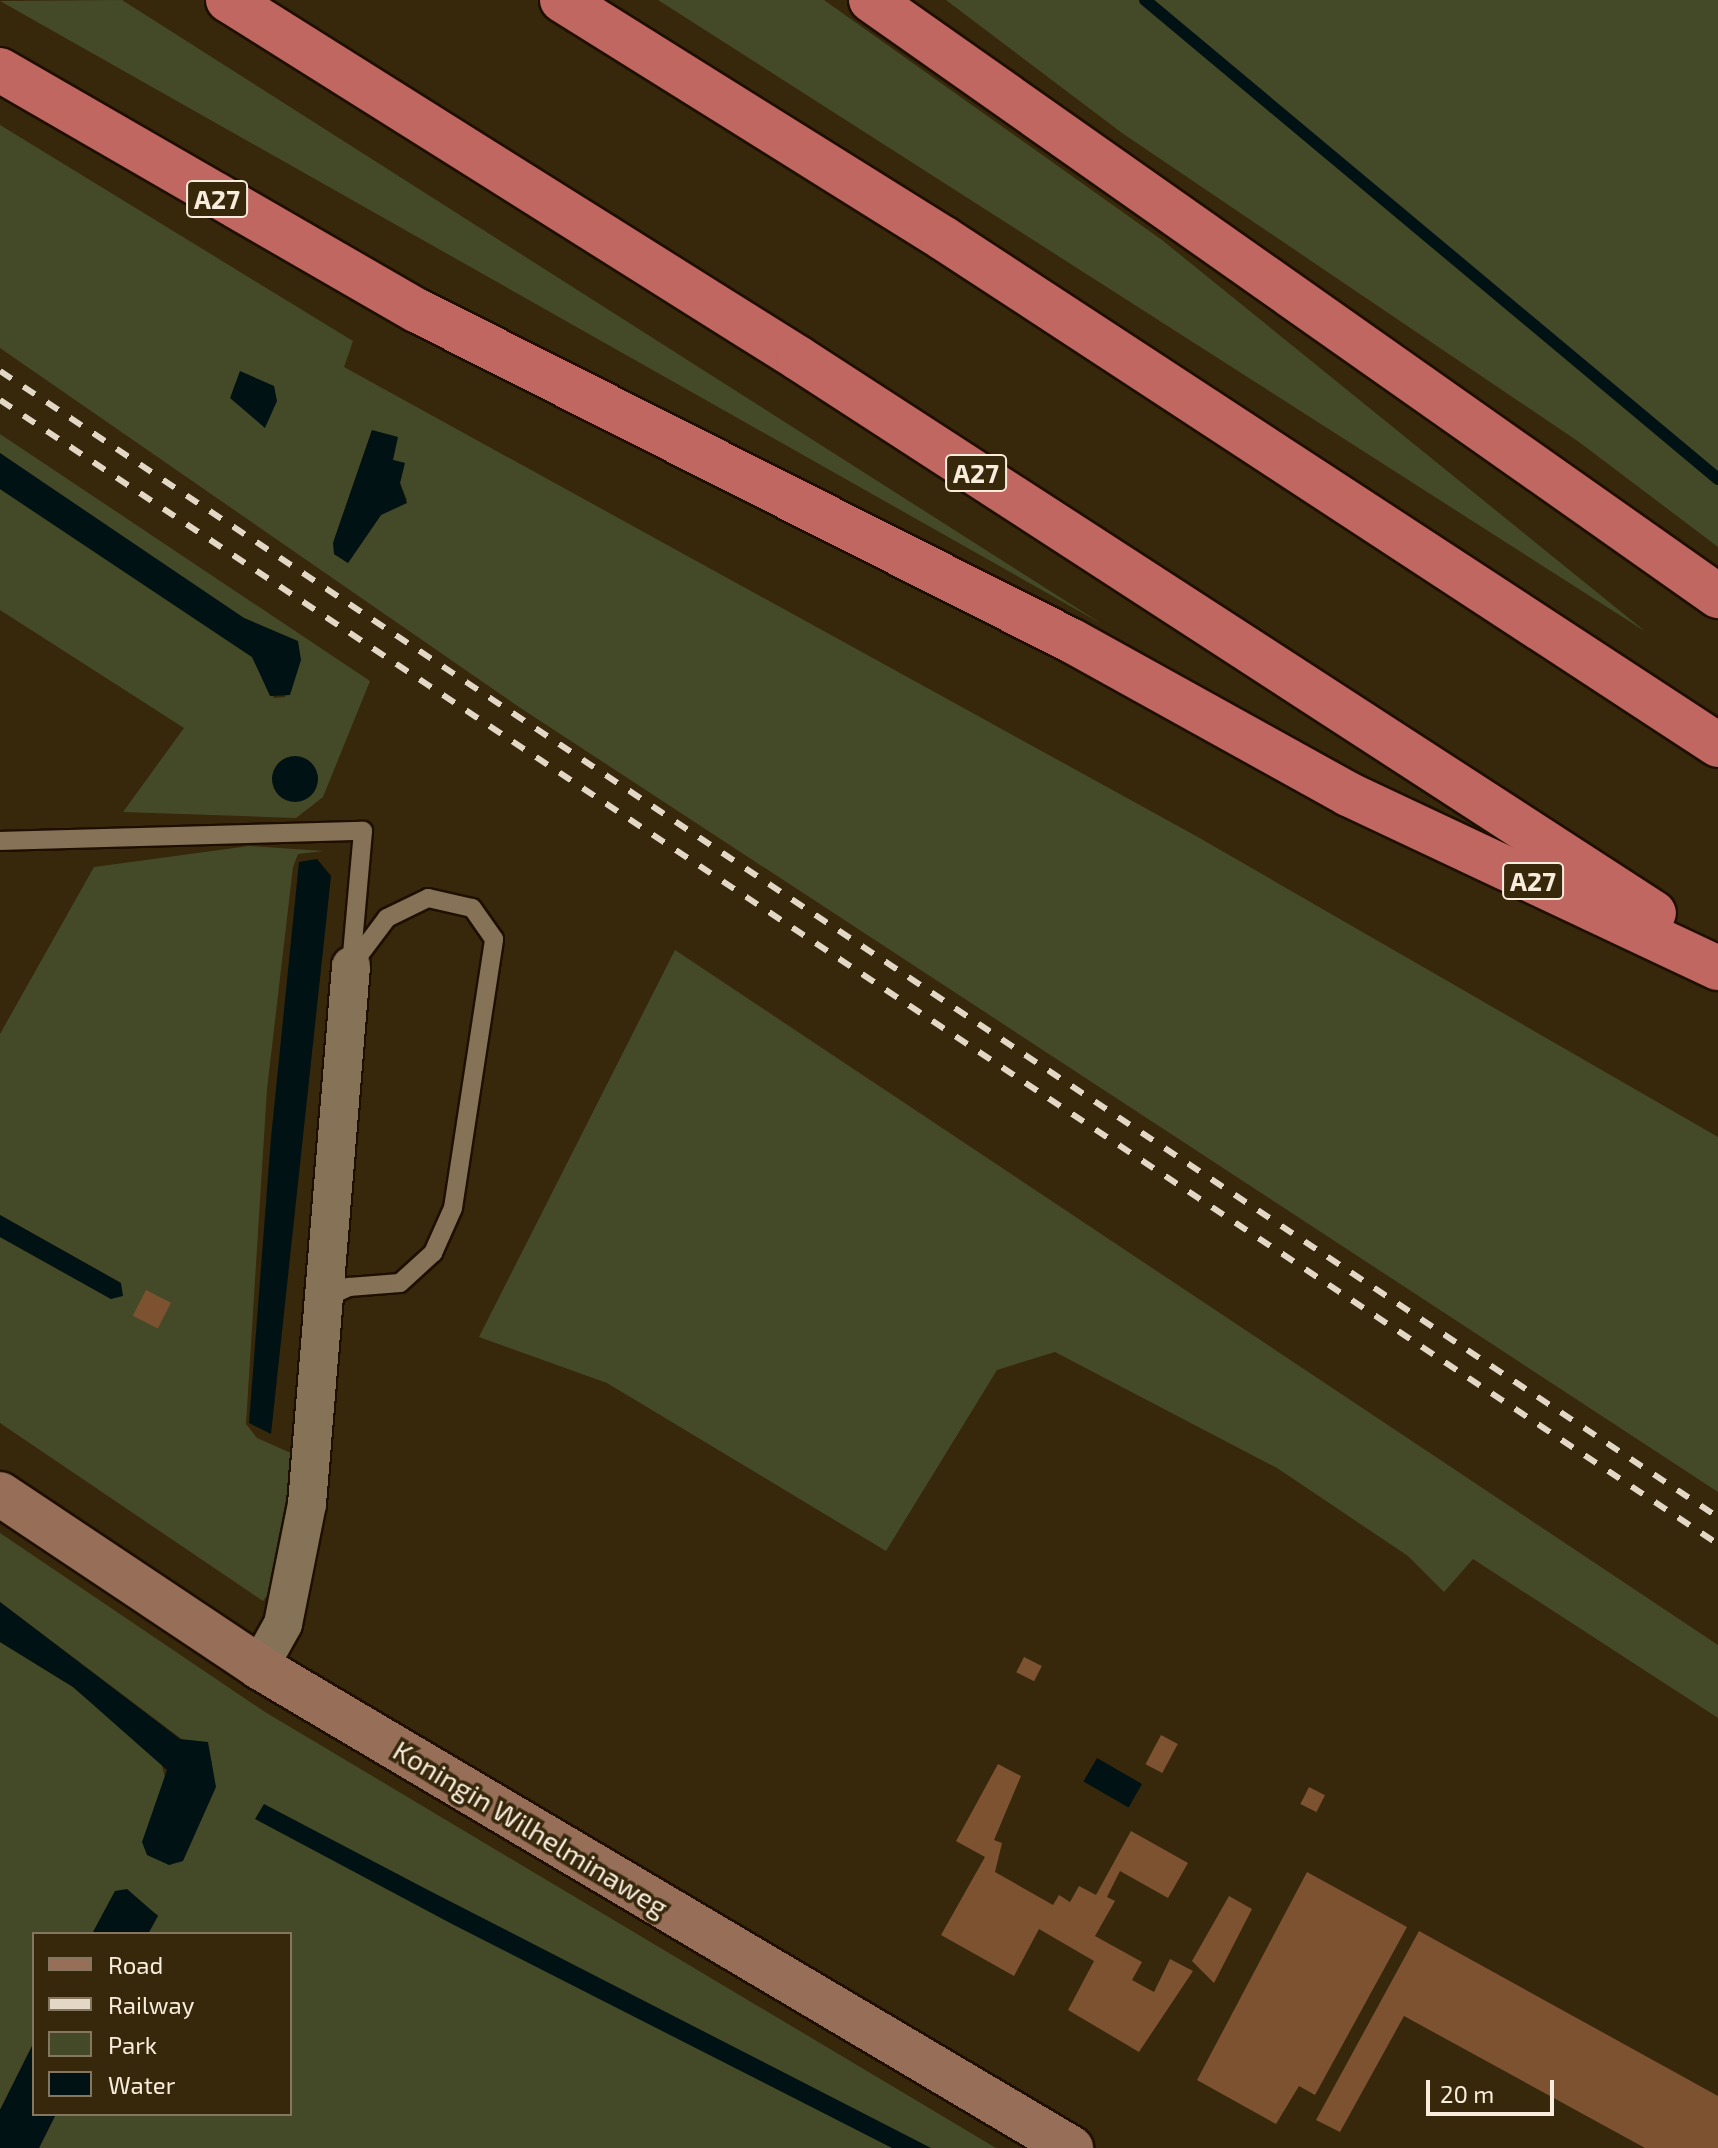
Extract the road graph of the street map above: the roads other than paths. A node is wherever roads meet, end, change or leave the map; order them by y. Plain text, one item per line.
1 (228, 0) edge
2 (562, 0) edge
3 (871, 0) edge
4 (0, 70) edge
5 (1718, 596) edge
6 (1718, 745) edge
7 (0, 841) edge
8 (1718, 955) edge
9 (351, 966) junction
10 (1718, 968) edge
11 (323, 1299) junction
12 (0, 1494) edge
13 (259, 1667) junction
14 (1071, 2148) edge

1 - 8 highway, A27
2 - 6 highway
3 - 5 highway
4 - 10 highway, A27
7 - 9 lane
9 - 11 street
9 - 11 lane
11 - 13 street
12 - 13 main road, Koningin Wilhelminaweg
13 - 14 main road, Koningin Wilhelminaweg

